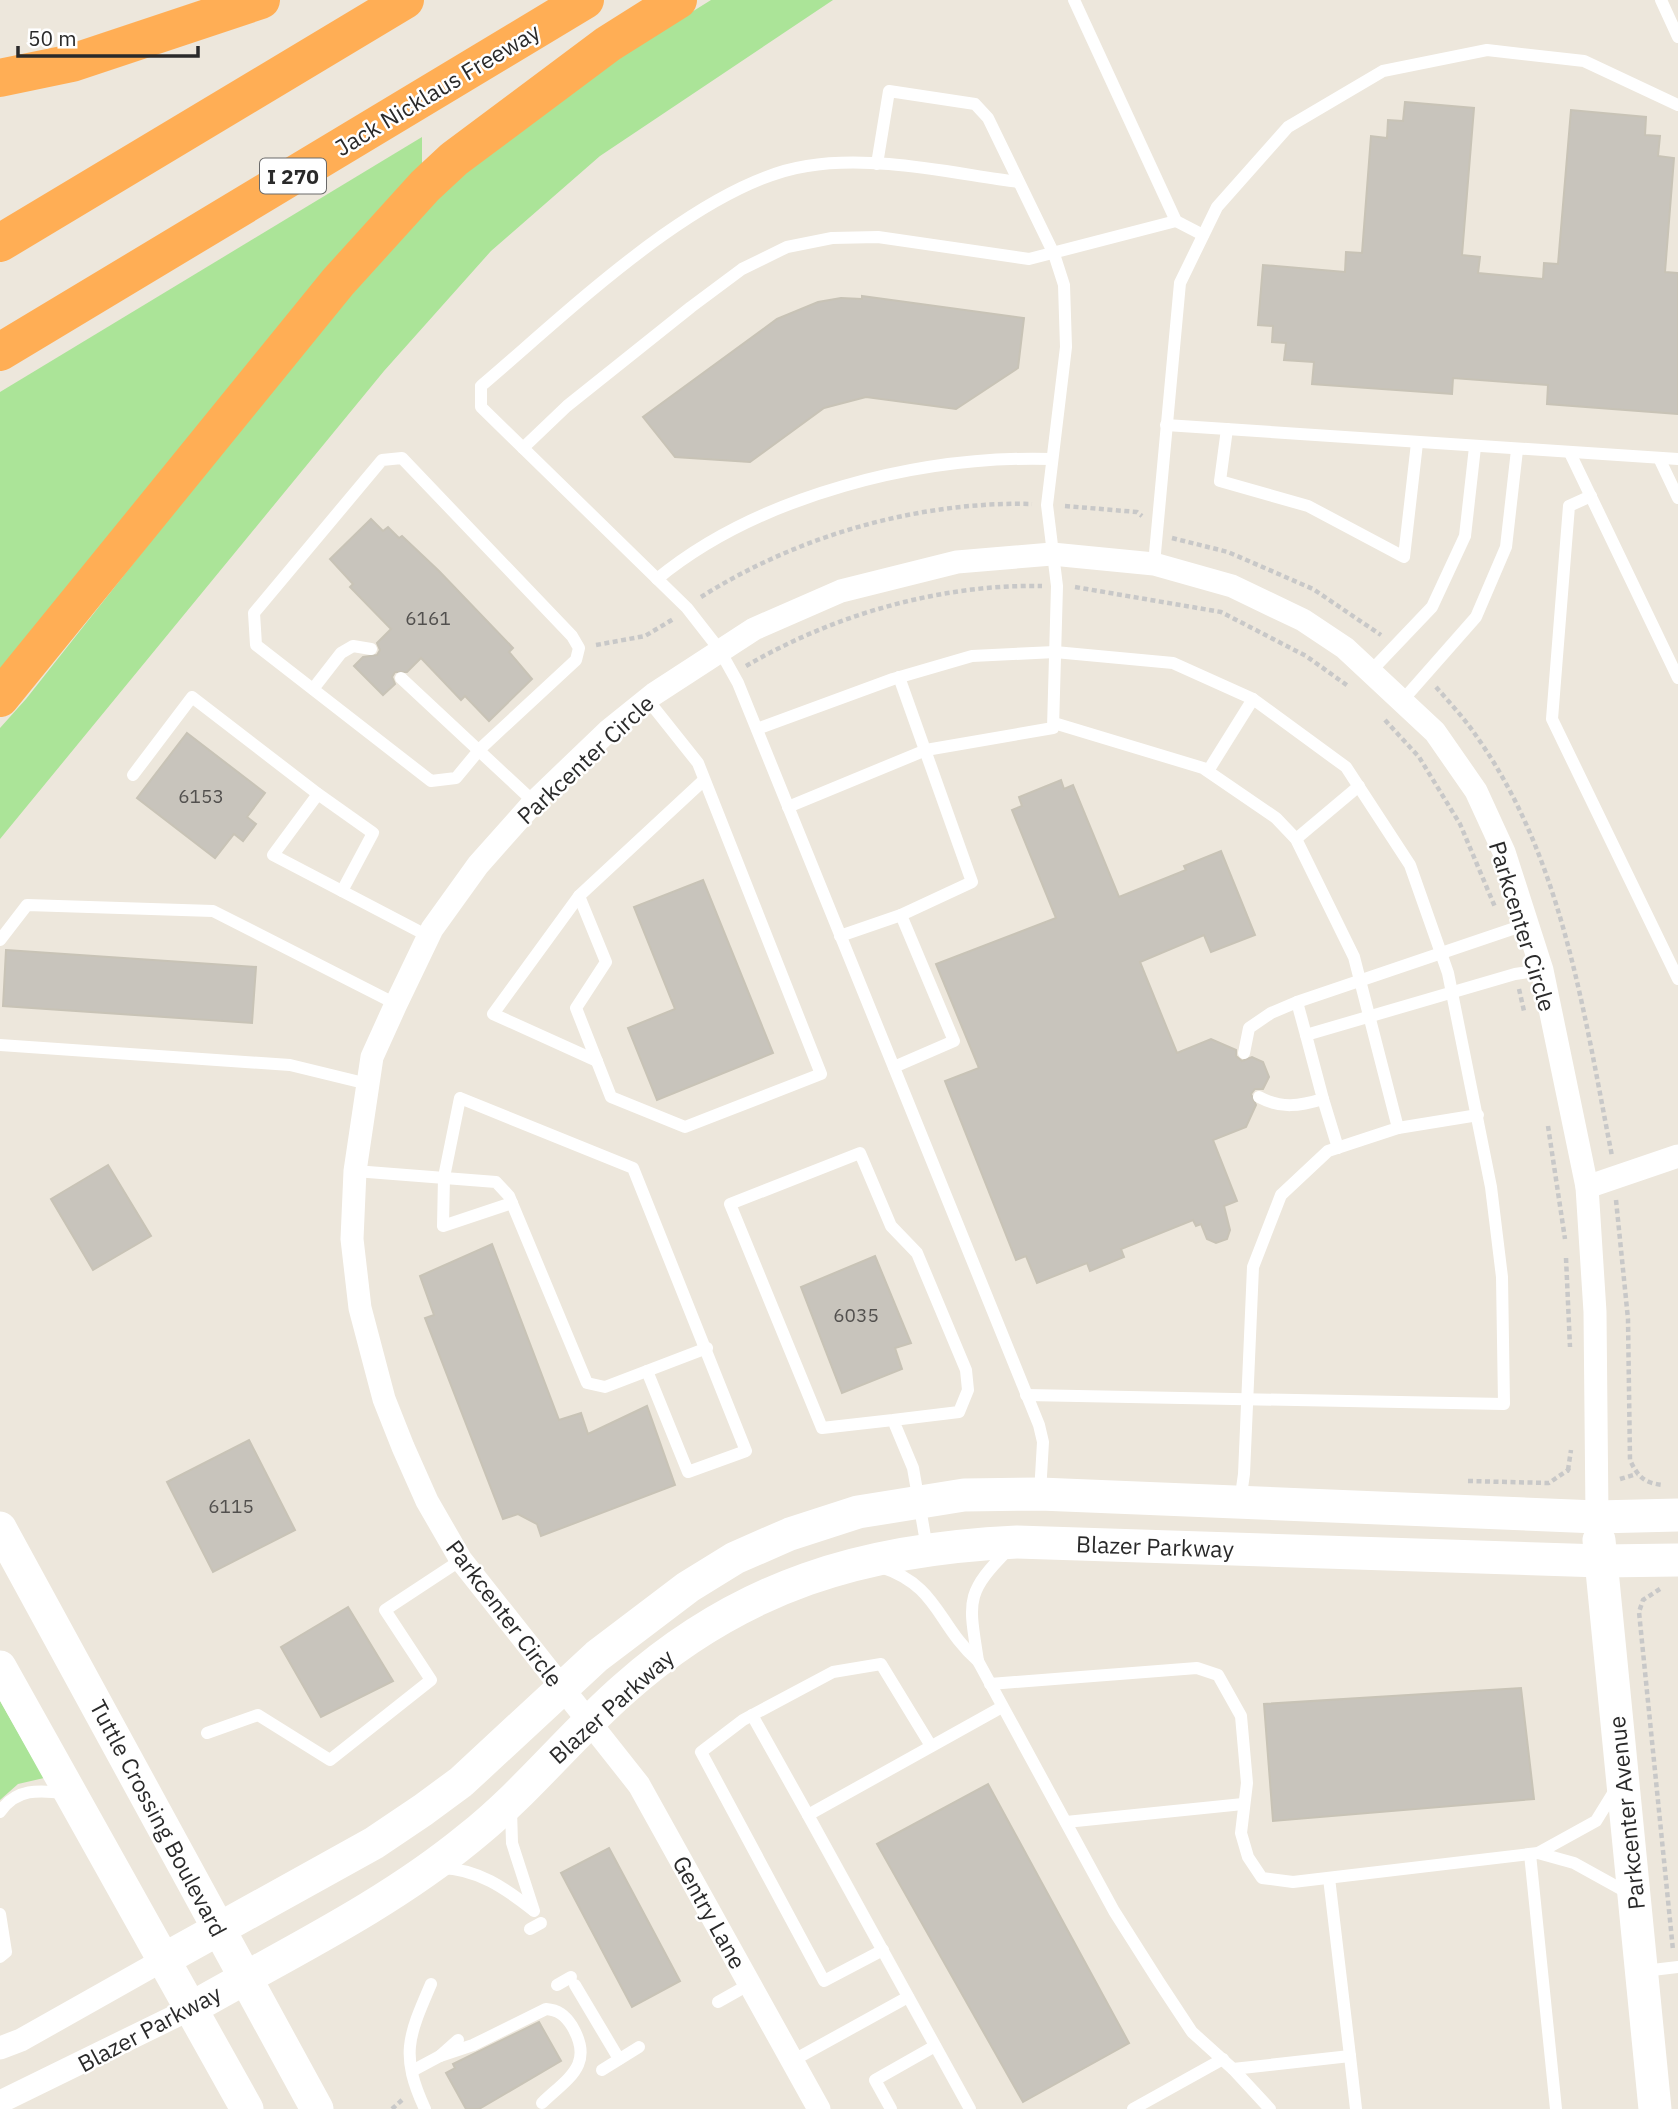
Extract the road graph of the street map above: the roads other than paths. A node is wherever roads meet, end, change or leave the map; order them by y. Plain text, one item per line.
1 (261, 0) edge
2 (405, 0) edge
3 (585, 0) edge
4 (678, 0) edge
5 (1074, 0) edge
6 (1661, 0) edge
7 (1678, 37) edge
8 (0, 78) edge
9 (1678, 105) edge
10 (877, 164) junction
11 (1018, 182) junction
12 (1176, 221) junction
13 (1203, 235) junction
14 (0, 243) edge
15 (1054, 254) junction
16 (0, 352) edge
17 (1167, 425) junction
18 (1227, 429) junction
19 (1417, 443) junction
20 (1475, 447) junction
21 (523, 448) junction
22 (1517, 450) junction
23 (1570, 453) junction
24 (1659, 458) junction
25 (1052, 459) junction
26 (1678, 459) edge
27 (1591, 496) junction
28 (1678, 498) edge
29 (1052, 554) junction
30 (1154, 564) junction
31 (657, 579) junction
32 (371, 649) dead end
33 (719, 649) junction
34 (1055, 652) junction
35 (1371, 671) junction
36 (899, 677) junction
37 (401, 678) dead end
38 (1678, 678) edge
39 (313, 689) junction
40 (0, 698) edge
41 (647, 699) junction
42 (1253, 699) junction
43 (1402, 701) junction
44 (1054, 723) junction
45 (757, 729) junction
46 (480, 749) junction
47 (926, 750) junction
48 (1208, 771) junction
49 (133, 775) dead end
50 (704, 780) junction
51 (1359, 786) junction
52 (318, 794) junction
53 (534, 802) junction
54 (788, 807) junction
55 (1296, 839) junction
56 (341, 891) junction
57 (579, 896) junction
58 (901, 915) junction
59 (1527, 924) junction
60 (428, 936) junction
61 (840, 936) junction
62 (0, 940) edge
63 (1441, 953) junction
64 (1542, 970) junction
65 (1359, 979) junction
66 (1678, 979) edge
67 (1452, 991) junction
68 (1297, 1002) junction
69 (396, 1004) junction
70 (1369, 1015) junction
71 (1306, 1035) junction
72 (0, 1045) edge
73 (1244, 1053) dead end
74 (597, 1061) junction
75 (894, 1068) junction
76 (368, 1084) junction
77 (1259, 1097) dead end
78 (1323, 1098) junction
79 (1478, 1115) junction
80 (1398, 1128) junction
81 (1338, 1147) junction
82 (1678, 1156) edge
83 (355, 1171) junction
84 (444, 1177) junction
85 (1587, 1187) junction
86 (512, 1203) junction
87 (707, 1348) junction
88 (647, 1371) junction
89 (1027, 1395) junction
90 (1248, 1400) junction
91 (893, 1420) junction
92 (1041, 1494) junction
93 (921, 1500) junction
94 (1240, 1503) junction
95 (1678, 1515) edge
96 (1597, 1517) junction
97 (0, 1528) edge
98 (1017, 1542) junction
99 (927, 1548) junction
100 (461, 1560) junction
101 (1678, 1560) edge
102 (861, 1561) junction
103 (1601, 1561) junction
104 (978, 1661) junction
105 (0, 1667) edge
106 (990, 1684) junction
107 (562, 1690) junction
108 (1002, 1707) junction
109 (752, 1715) junction
110 (589, 1722) junction
111 (207, 1733) dead end
112 (931, 1746) junction
113 (1622, 1777) junction
114 (70, 1793) junction
115 (513, 1798) junction
116 (1243, 1804) junction
117 (0, 1812) edge
118 (808, 1815) junction
119 (1066, 1822) junction
120 (1534, 1854) junction
121 (430, 1867) junction
122 (1329, 1878) junction
123 (1634, 1896) junction
124 (0, 1914) edge
125 (219, 1929) junction
126 (883, 1950) junction
127 (0, 1957) edge
128 (163, 1960) junction
129 (1676, 1967) edge
130 (1641, 1971) junction
131 (244, 1978) junction
132 (430, 1984) dead end
133 (750, 1984) junction
134 (557, 1985) dead end
135 (908, 1997) junction
136 (718, 2002) dead end
137 (190, 2009) junction
138 (458, 2040) dead end
139 (935, 2046) junction
140 (639, 2047) dead end
141 (0, 2048) edge
142 (440, 2056) junction
143 (1350, 2056) junction
144 (619, 2059) junction
145 (1223, 2059) junction
146 (792, 2061) junction
147 (1233, 2069) junction
148 (602, 2070) dead end
149 (412, 2071) junction
150 (0, 2102) edge
151 (542, 2103) dead end
152 (247, 2109) edge
153 (317, 2109) edge
154 (425, 2109) edge
155 (819, 2109) edge
156 (891, 2109) edge
157 (970, 2109) edge
158 (1133, 2109) edge
159 (1270, 2109) edge
160 (1356, 2109) edge
161 (1556, 2109) edge
162 (1655, 2109) edge

1 - 8 highway
2 - 14 highway
3 - 16 highway, Jack Nicklaus Freeway / I 270
4 - 40 highway
5 - 12 lane
6 - 7 lane
9 - 13 lane
10 - 11 lane
10 - 11 lane
10 - 21 lane
11 - 15 lane
12 - 13 lane
12 - 15 lane
13 - 17 lane
15 - 21 lane
15 - 25 lane
17 - 18 lane
17 - 30 lane
18 - 19 lane
18 - 19 lane
19 - 20 lane
20 - 22 lane
20 - 35 lane
21 - 31 lane
22 - 23 lane
22 - 43 lane
23 - 24 lane
23 - 27 lane
24 - 26 lane
24 - 28 lane
25 - 29 lane
25 - 31 lane
27 - 38 lane
27 - 66 lane
29 - 30 street, Parkcenter Circle
29 - 33 street, Parkcenter Circle
29 - 34 lane
30 - 35 street, Parkcenter Circle
31 - 33 lane
32 - 39 lane
33 - 41 street, Parkcenter Circle
33 - 45 lane
34 - 36 lane
34 - 42 lane
34 - 44 lane
35 - 43 street, Parkcenter Circle
36 - 45 lane
36 - 47 lane
37 - 46 lane
39 - 46 lane
39 - 46 lane
41 - 50 lane
41 - 53 street, Parkcenter Circle
42 - 48 lane
42 - 51 lane
43 - 59 street, Parkcenter Circle
44 - 47 lane
44 - 48 lane
45 - 54 lane
46 - 53 lane
47 - 54 lane
47 - 58 lane
48 - 55 lane
49 - 52 lane
50 - 57 lane
50 - 74 lane
51 - 55 lane
51 - 63 lane
52 - 56 lane
52 - 56 lane
53 - 60 street, Parkcenter Circle
54 - 61 lane
55 - 65 lane
56 - 60 lane
57 - 74 lane
57 - 74 lane
58 - 61 lane
58 - 75 lane
59 - 63 lane
59 - 64 street, Parkcenter Circle
60 - 69 street, Parkcenter Circle
61 - 75 lane
62 - 69 lane
63 - 65 lane
63 - 67 lane
64 - 67 lane
64 - 85 street, Parkcenter Circle
65 - 68 lane
65 - 70 lane
67 - 70 lane
67 - 79 lane
68 - 71 lane
68 - 73 lane
69 - 76 street, Parkcenter Circle
70 - 71 lane
70 - 80 lane
71 - 78 lane
72 - 76 lane
75 - 89 lane
76 - 83 street, Parkcenter Circle
77 - 78 lane
78 - 81 lane
79 - 80 lane
79 - 90 lane
80 - 81 lane
81 - 90 lane
82 - 85 street
83 - 84 lane
83 - 100 street, Parkcenter Circle
84 - 86 lane
84 - 86 lane
84 - 87 lane
85 - 96 street, Parkcenter Circle
86 - 88 lane
87 - 88 lane
87 - 88 lane
89 - 90 lane
89 - 92 lane
90 - 94 lane
91 - 91 lane
91 - 93 lane
92 - 93 street, Blazer Parkway
92 - 94 street, Blazer Parkway
93 - 99 lane
93 - 107 street, Blazer Parkway
94 - 96 street, Blazer Parkway
95 - 96 street, Blazer Parkway
96 - 103 street, Parkcenter Avenue
97 - 125 street, Tuttle Crossing Boulevard
98 - 99 street, Blazer Parkway
98 - 103 street, Blazer Parkway
98 - 104 lane
99 - 102 street, Blazer Parkway
100 - 107 street, Parkcenter Circle
100 - 111 lane
101 - 103 street, Blazer Parkway
102 - 104 lane
102 - 110 street, Blazer Parkway
103 - 113 street, Parkcenter Avenue
104 - 106 lane
105 - 114 street
106 - 108 lane
106 - 116 lane
107 - 110 street, Parkcenter Circle
107 - 125 street, Blazer Parkway
108 - 112 lane
108 - 119 lane
109 - 112 lane
109 - 118 lane
109 - 126 lane
110 - 115 street, Blazer Parkway
110 - 133 street, Gentry Lane
112 - 118 lane
113 - 120 lane
113 - 123 street, Parkcenter Avenue
114 - 117 lane
114 - 128 street
115 - 121 street, Blazer Parkway
115 - 121 lane
116 - 119 lane
116 - 122 lane
118 - 126 lane
119 - 145 lane
120 - 122 lane
120 - 123 lane
120 - 161 lane
121 - 131 street, Blazer Parkway
122 - 143 lane
123 - 130 street, Parkcenter Avenue
124 - 127 lane
125 - 128 street, Blazer Parkway
125 - 131 street, Tuttle Crossing Boulevard
126 - 135 lane
128 - 137 street
128 - 141 street, Blazer Parkway
129 - 130 lane
130 - 162 street, Parkcenter Avenue
131 - 137 street, Blazer Parkway
131 - 153 street, Tuttle Crossing Boulevard
132 - 149 lane
133 - 136 lane
133 - 146 street, Gentry Lane
134 - 144 lane
135 - 139 lane
135 - 146 lane
137 - 150 street, Blazer Parkway
137 - 152 street
138 - 142 lane
139 - 156 lane
139 - 157 lane
140 - 144 lane
142 - 149 lane
142 - 151 lane
143 - 147 lane
143 - 160 lane
144 - 148 lane
145 - 147 lane
145 - 158 lane
146 - 155 street, Gentry Lane
147 - 159 lane
149 - 154 lane

